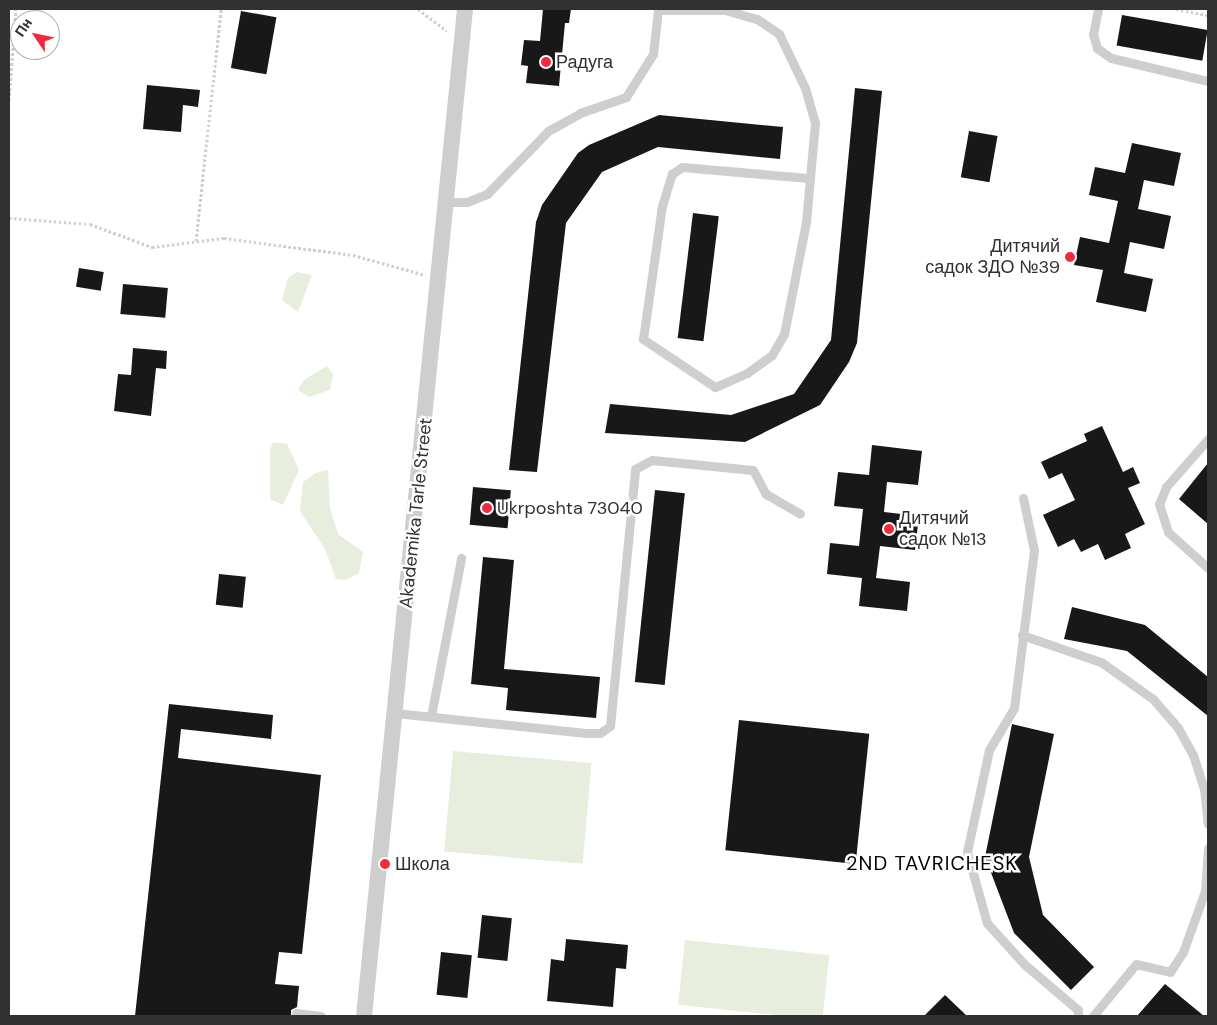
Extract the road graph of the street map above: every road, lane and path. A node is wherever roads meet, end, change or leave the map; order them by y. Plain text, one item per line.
1 (16, 9) edge
2 (221, 9) edge
3 (418, 9) edge
4 (466, 9) edge
5 (1098, 9) edge
6 (1176, 9) edge
7 (1208, 15) edge
8 (462, 42) junction
9 (1208, 81) edge
10 (9, 100) edge
11 (809, 178) junction
12 (448, 202) junction
13 (9, 218) edge
14 (196, 242) junction
15 (440, 278) junction
16 (1208, 439) edge
17 (1023, 498) dead end
18 (800, 514) dead end
19 (461, 558) dead end
20 (1208, 568) edge
21 (1022, 635) junction
22 (395, 713) junction
23 (431, 716) junction
24 (1208, 824) edge
25 (1208, 848) edge
26 (296, 1013) dead end
27 (321, 1016) edge
28 (364, 1016) edge
29 (1078, 1016) edge
30 (1093, 1016) edge

1 - 10 path
2 - 14 path
3 - 8 path
4 - 8 street, Akademika Tarle Street
5 - 9 lane
6 - 7 path
8 - 12 street, Akademika Tarle Street
11 - 11 lane
11 - 12 lane
12 - 15 street, Akademika Tarle Street
13 - 14 path
14 - 15 path
15 - 22 street, Akademika Tarle Street
16 - 20 lane
17 - 21 lane
18 - 23 lane
19 - 23 lane
21 - 24 lane
21 - 29 lane
22 - 23 lane
22 - 28 street, Akademika Tarle Street
25 - 30 lane
26 - 27 lane

